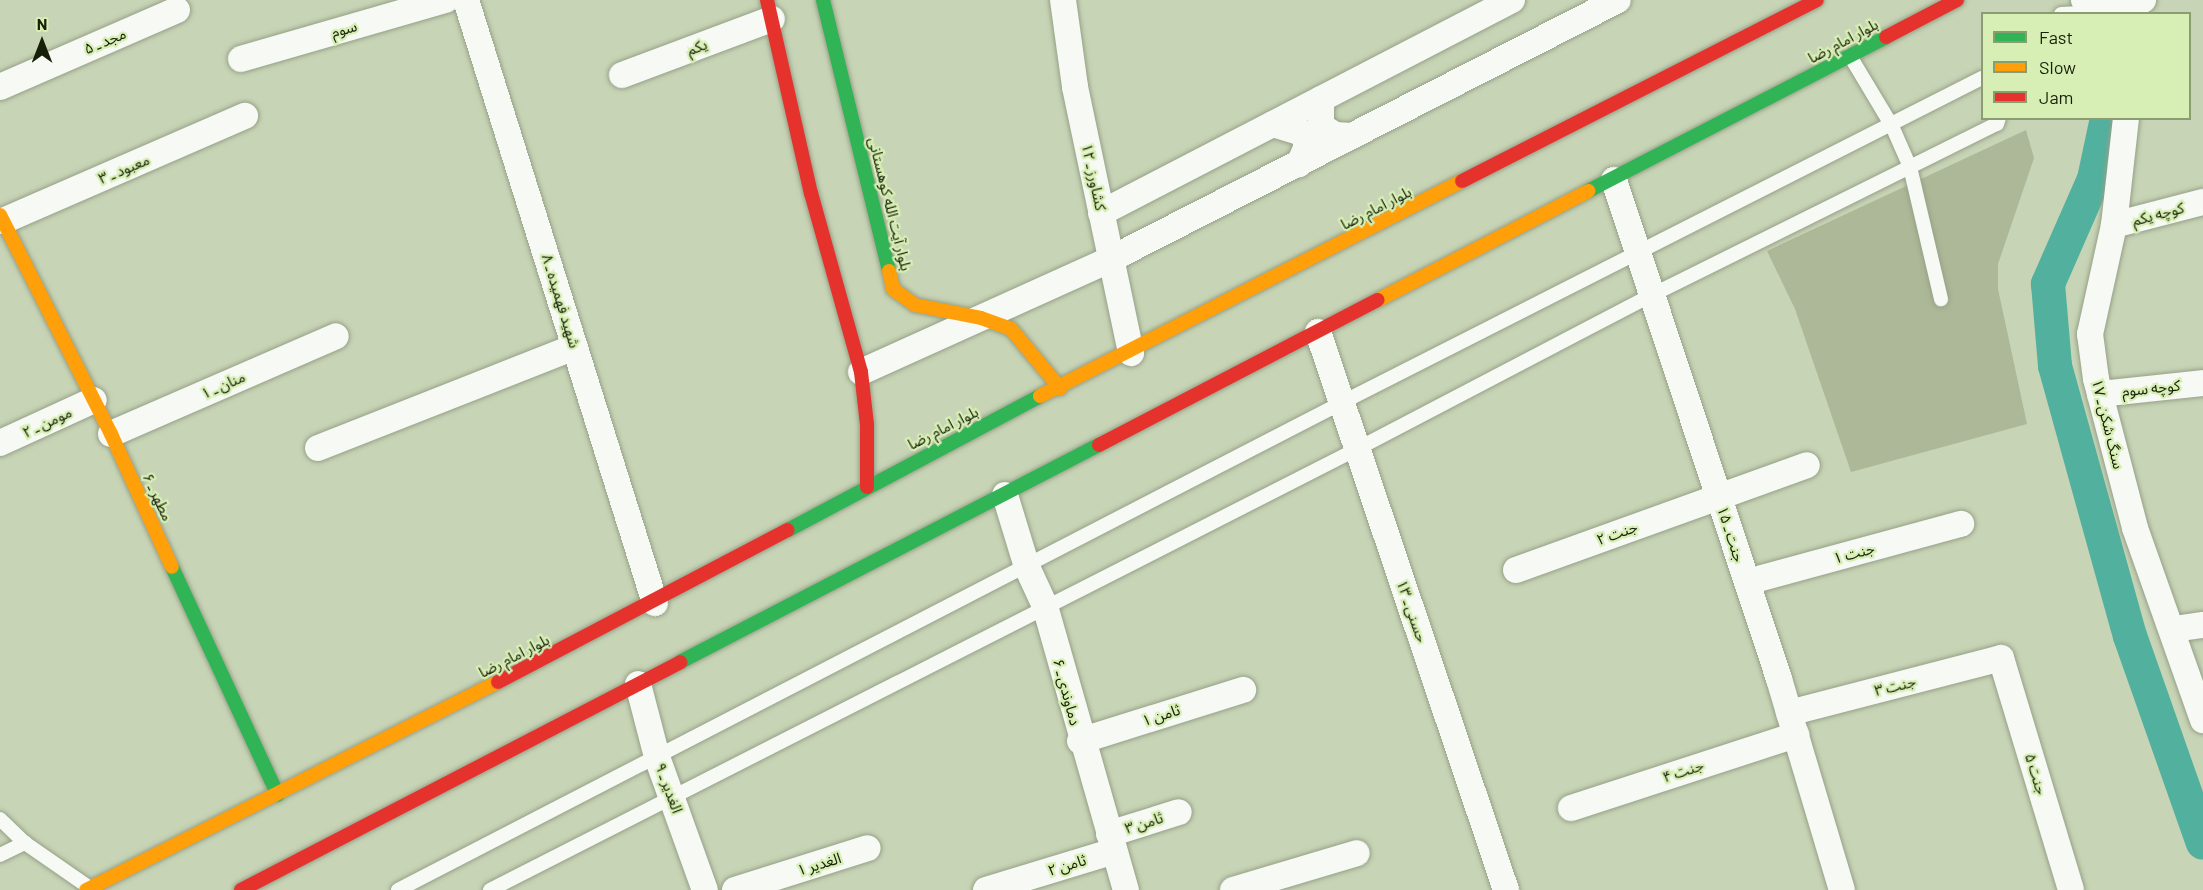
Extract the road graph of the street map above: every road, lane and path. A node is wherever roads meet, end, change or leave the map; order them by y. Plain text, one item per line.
1 (446, 0) edge
2 (466, 0) edge
3 (823, 0) edge
4 (1063, 0) edge
5 (1512, 0) edge
6 (1618, 0) edge
7 (1817, 0) edge
8 (1957, 0) edge
9 (2084, 0) edge
10 (2143, 0) edge
11 (769, 9) edge
12 (177, 10) dead end
13 (2115, 12) edge
14 (2120, 12) edge
15 (1850, 56) junction
16 (241, 59) dead end
17 (622, 75) dead end
18 (1981, 81) edge
19 (0, 87) edge
20 (1321, 99) junction
21 (245, 117) dead end
22 (1998, 120) edge
23 (2126, 120) edge
24 (1273, 124) junction
25 (1892, 126) junction
26 (1352, 136) junction
27 (1299, 164) junction
28 (1910, 167) junction
29 (1614, 180) junction
30 (2203, 202) edge
31 (1101, 213) junction
32 (2, 218) edge
33 (2114, 225) junction
34 (1638, 253) junction
35 (1111, 259) junction
36 (1652, 295) junction
37 (1941, 299) dead end
38 (981, 318) junction
39 (1318, 332) junction
40 (336, 336) dead end
41 (575, 347) junction
42 (1131, 353) junction
43 (861, 372) junction
44 (2203, 383) edge
45 (1060, 388) junction
46 (2100, 394) junction
47 (94, 400) junction
48 (1341, 403) junction
49 (111, 434) junction
50 (0, 443) edge
51 (318, 448) dead end
52 (1357, 450) junction
53 (1807, 465) dead end
54 (867, 487) junction
55 (1005, 495) junction
56 (1719, 496) junction
57 (1961, 524) dead end
58 (1027, 567) junction
59 (1516, 570) dead end
60 (1747, 582) junction
61 (655, 603) junction
62 (1045, 606) junction
63 (2203, 625) edge
64 (2174, 629) junction
65 (2001, 658) joint
66 (638, 684) junction
67 (1243, 690) dead end
68 (2203, 720) edge
69 (1792, 724) junction
70 (1080, 741) junction
71 (657, 757) junction
72 (278, 795) junction
73 (673, 796) junction
74 (1571, 808) dead end
75 (1179, 812) dead end
76 (0, 819) edge
77 (25, 843) junction
78 (1111, 843) junction
79 (868, 848) dead end
80 (1356, 853) dead end
81 (0, 855) edge
82 (88, 889) edge
83 (241, 890) edge
84 (398, 890) edge
85 (490, 890) edge
86 (705, 890) edge
87 (735, 890) edge
88 (986, 890) edge
89 (1126, 890) edge
90 (1233, 890) edge
91 (1506, 890) edge
92 (1842, 890) edge
93 (2071, 890) edge

1 - 16 street, سوم
2 - 41 street, شهید فهمیده ـ ۸
3 - 38 main road, بلوار آیت الله کوهستانی
4 - 31 street, کشاورز ـ ۱۲
5 - 20 street
6 - 26 street
7 - 42 main road, بلوار امام رضا
8 - 15 main road, بلوار امام رضا
9 - 13 street
10 - 14 street
11 - 17 street, یکم
11 - 43 main road
12 - 19 street, مجد ـ ۵
15 - 25 lane
15 - 29 main road, بلوار امام رضا
18 - 25 lane
20 - 24 street
20 - 26 street
21 - 32 street, معبود ـ ۳
22 - 28 lane
23 - 33 street, سنگ شکن ـ ۱۷
24 - 27 street
24 - 31 street
25 - 28 lane
25 - 34 lane
26 - 27 street
27 - 35 street
28 - 36 lane
28 - 37 lane
29 - 34 street, جنت ـ ۱۵
29 - 39 main road, بلوار امام رضا
30 - 33 street, کوچه یکم
31 - 35 street, کشاورز ـ ۱۲
32 - 47 main road, مطهر ـ ۶
33 - 46 street, سنگ شکن ـ ۱۷
34 - 36 street, جنت ـ ۱۵
34 - 48 lane
35 - 38 street
35 - 42 street, کشاورز ـ ۱۲
36 - 52 lane
36 - 56 street, جنت ـ ۱۵
38 - 43 street
38 - 45 main road, بلوار آیت الله کوهستانی
39 - 48 street, حسنی ـ ۱۳
39 - 55 main road, بلوار امام رضا
40 - 49 street, منان ـ ۱
41 - 51 street
41 - 61 street, شهید فهمیده ـ ۸
42 - 45 main road, بلوار امام رضا
43 - 54 main road
44 - 46 street, کوچه سوم
45 - 54 main road, بلوار امام رضا
46 - 64 street, سنگ شکن ـ ۱۷
47 - 49 main road, مطهر ـ ۶
47 - 50 street, مومن ـ ۲
48 - 52 street, حسنی ـ ۱۳
48 - 58 lane
49 - 72 main road, مطهر ـ ۶
52 - 62 lane
52 - 91 street, حسنی ـ ۱۳
53 - 56 street, جنت ۲
54 - 61 main road, بلوار امام رضا
55 - 58 street, دماوندی ـ ۶
55 - 66 main road, بلوار امام رضا
56 - 59 street, جنت ۲
56 - 60 street, جنت ـ ۱۵
57 - 60 street, جنت ۱
58 - 62 street, دماوندی ـ ۶
58 - 71 lane
60 - 69 street, جنت ـ ۱۵
61 - 72 main road, بلوار امام رضا
62 - 70 street, دماوندی ـ ۶
62 - 73 lane
63 - 64 street
64 - 68 street, سنگ شکن ـ ۱۷
65 - 69 street, جنت ۳
65 - 93 street, جنت ۵
66 - 71 street, الغدیر ـ ۹
66 - 83 main road, بلوار امام رضا
67 - 70 street, ثامن ۱
69 - 74 street, جنت ۴
69 - 92 street, جنت ـ ۱۵
70 - 78 street, دماوندی ـ ۶
71 - 73 street, الغدیر ـ ۹
71 - 84 lane
72 - 82 main road, بلوار امام رضا
73 - 85 lane
73 - 86 street, الغدیر ـ ۹
75 - 78 street, ثامن ۳
76 - 77 lane
77 - 81 lane
77 - 82 lane
78 - 88 street, ثامن ۲
78 - 89 street, دماوندی ـ ۶
79 - 87 street, الغدیر ۱
80 - 90 street

